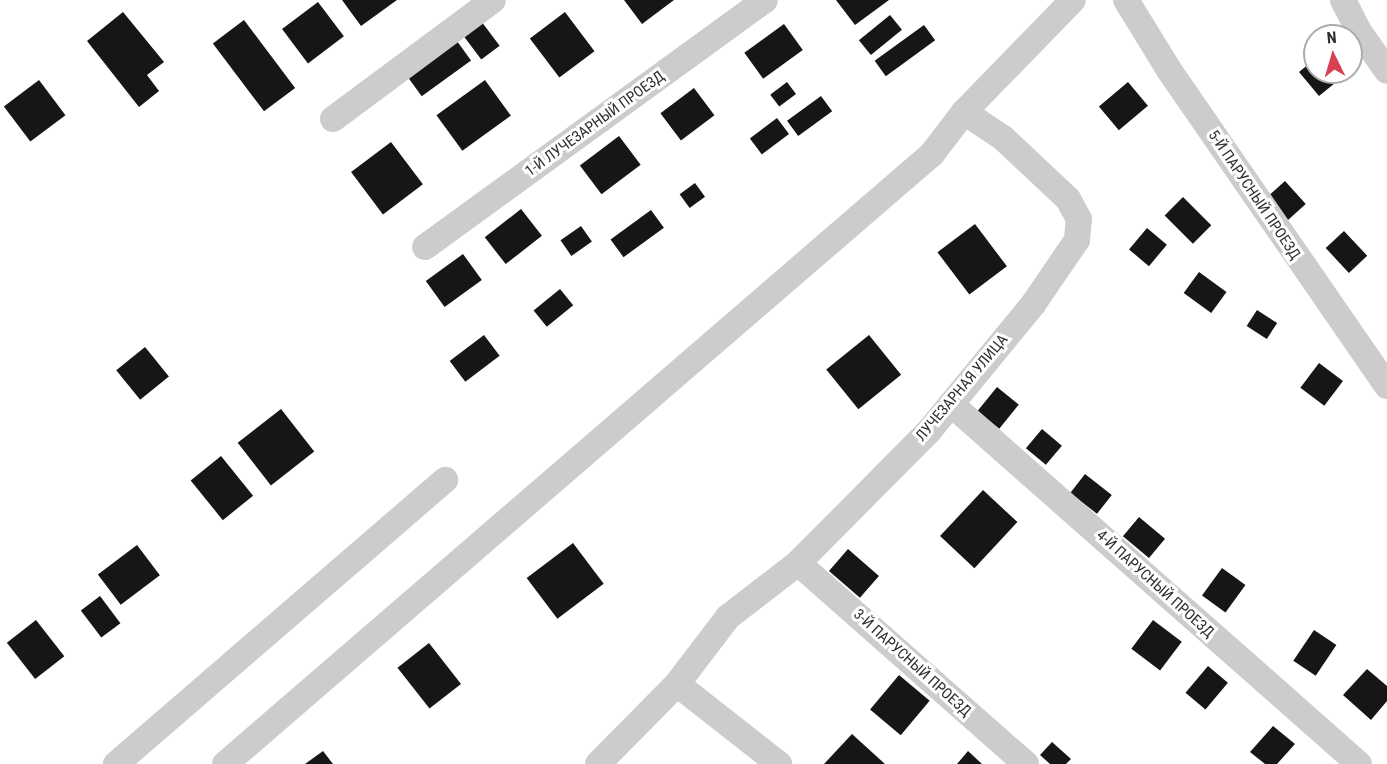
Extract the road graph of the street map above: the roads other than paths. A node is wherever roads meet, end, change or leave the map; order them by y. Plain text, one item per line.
1 (493, 0) edge
2 (765, 0) edge
3 (1073, 0) edge
4 (1126, 0) edge
5 (1343, 0) edge
6 (1387, 71) edge
7 (964, 112) junction
8 (333, 119) dead end
9 (425, 247) dead end
10 (1387, 386) edge
11 (951, 404) junction
12 (445, 480) dead end
13 (798, 563) junction
14 (677, 684) junction
15 (116, 764) edge
16 (225, 764) edge
17 (598, 764) edge
18 (779, 764) edge
19 (1026, 764) edge
20 (1359, 764) edge

1 - 8 street
2 - 9 street, 1-Й ЛУЧЕЗАРНЫЙ ПРОЕЗД
3 - 7 street
4 - 10 street, 5-Й ПАРУСНЫЙ ПРОЕЗД
5 - 6 street
7 - 11 street, ЛУЧЕЗАРНАЯ УЛИЦА
7 - 16 street
11 - 13 street, ЛУЧЕЗАРНАЯ УЛИЦА
11 - 20 street, 4-Й ПАРУСНЫЙ ПРОЕЗД
12 - 15 street
13 - 14 street, ЛУЧЕЗАРНАЯ УЛИЦА
13 - 19 street, 3-Й ПАРУСНЫЙ ПРОЕЗД
14 - 17 street, ЛУЧЕЗАРНАЯ УЛИЦА
14 - 18 street

